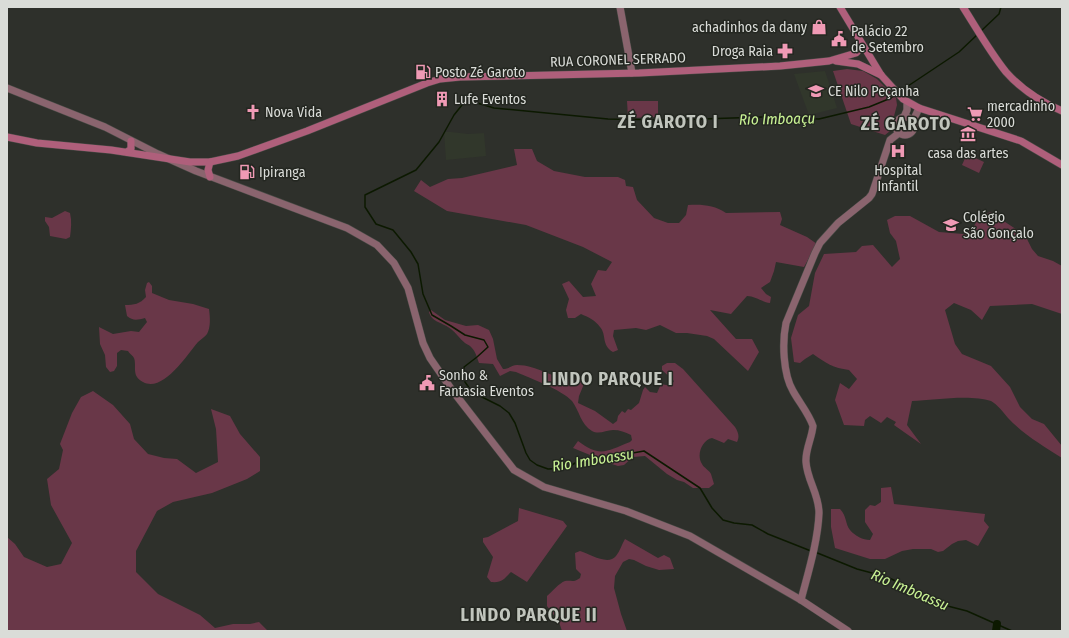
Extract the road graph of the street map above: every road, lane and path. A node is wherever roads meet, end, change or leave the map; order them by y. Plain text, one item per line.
1 (620, 7) edge
2 (840, 7) edge
3 (963, 7) edge
4 (863, 46) junction
5 (829, 61) junction
6 (632, 73) junction
7 (881, 75) junction
8 (7, 88) edge
9 (907, 102) junction
10 (919, 108) junction
11 (1062, 111) edge
12 (904, 117) junction
13 (913, 121) junction
14 (899, 133) junction
15 (7, 137) edge
16 (131, 140) junction
17 (127, 152) junction
18 (168, 159) junction
19 (210, 162) junction
20 (1062, 165) edge
21 (210, 176) junction
22 (801, 600) junction
23 (848, 631) edge

1 - 6 main road
2 - 4 main road
3 - 11 main road
4 - 5 main road
4 - 7 main road
5 - 6 main road, RUA CORONEL SERRADO
5 - 7 main road
6 - 19 main road, RUA CORONEL SERRADO
7 - 9 main road
8 - 16 main road
9 - 10 main road
9 - 12 main road
10 - 13 main road
10 - 20 main road
12 - 13 main road
12 - 14 main road
13 - 14 main road
14 - 22 main road
15 - 17 main road, RUA CORONEL SERRADO
16 - 17 main road
16 - 18 main road
17 - 18 main road, RUA CORONEL SERRADO
18 - 19 main road, RUA CORONEL SERRADO
18 - 21 main road
19 - 21 main road
21 - 22 main road
22 - 23 main road

